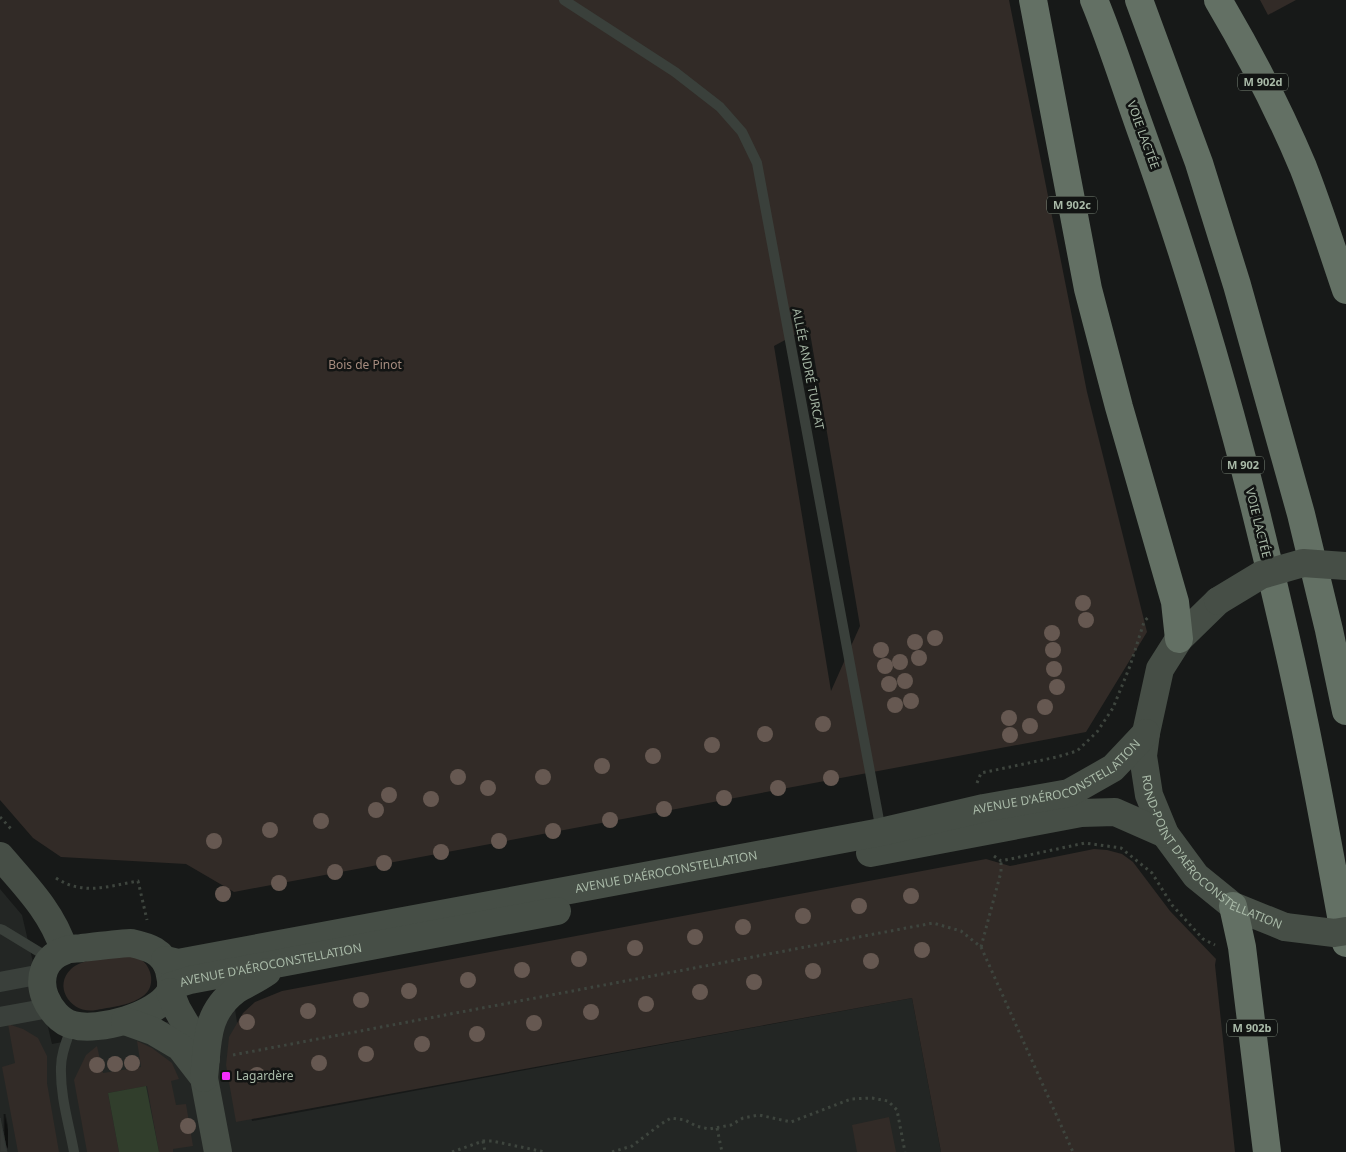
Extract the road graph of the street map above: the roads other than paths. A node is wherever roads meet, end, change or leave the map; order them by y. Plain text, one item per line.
1 (564, 0) edge
2 (1033, 0) edge
3 (1094, 0) edge
4 (1139, 0) edge
5 (1218, 0) edge
6 (1346, 290) edge
7 (1346, 566) edge
8 (1179, 639) junction
9 (1346, 711) edge
10 (1146, 733) junction
11 (881, 832) junction
12 (1165, 834) junction
13 (0, 856) edge
14 (1233, 906) junction
15 (0, 929) edge
16 (1346, 931) edge
17 (1346, 943) edge
18 (166, 960) junction
19 (52, 961) junction
20 (280, 963) junction
21 (0, 982) edge
22 (170, 989) junction
23 (49, 1008) junction
24 (0, 1017) edge
25 (126, 1021) junction
26 (72, 1025) junction
27 (213, 1064) junction
28 (74, 1152) edge
29 (218, 1152) edge
30 (1268, 1152) edge

1 - 11 lane, ALLÉE ANDRÉ TURCAT
2 - 8 highway, M 902c
3 - 17 highway, VOIE LACTÉE / M 902
4 - 9 highway
5 - 6 highway, M 902d
7 - 8 street, ROND-POINT D'AÉROCONSTELLATION, bridge
8 - 10 street, ROND-POINT D'AÉROCONSTELLATION
10 - 11 street, AVENUE D'AÉROCONSTELLATION
10 - 12 street, ROND-POINT D'AÉROCONSTELLATION
11 - 18 street, AVENUE D'AÉROCONSTELLATION
12 - 14 street, ROND-POINT D'AÉROCONSTELLATION
12 - 20 street, AVENUE D'AÉROCONSTELLATION
13 - 19 street
14 - 16 street, ROND-POINT D'AÉROCONSTELLATION, bridge
14 - 30 highway, M 902b
15 - 19 lane
18 - 19 street
18 - 22 street
19 - 21 street
19 - 23 street
20 - 22 street, AVENUE D'AÉROCONSTELLATION
20 - 27 street
22 - 25 street
22 - 27 street
23 - 24 street
23 - 26 street
25 - 26 street
25 - 27 street
26 - 28 lane
27 - 29 street

